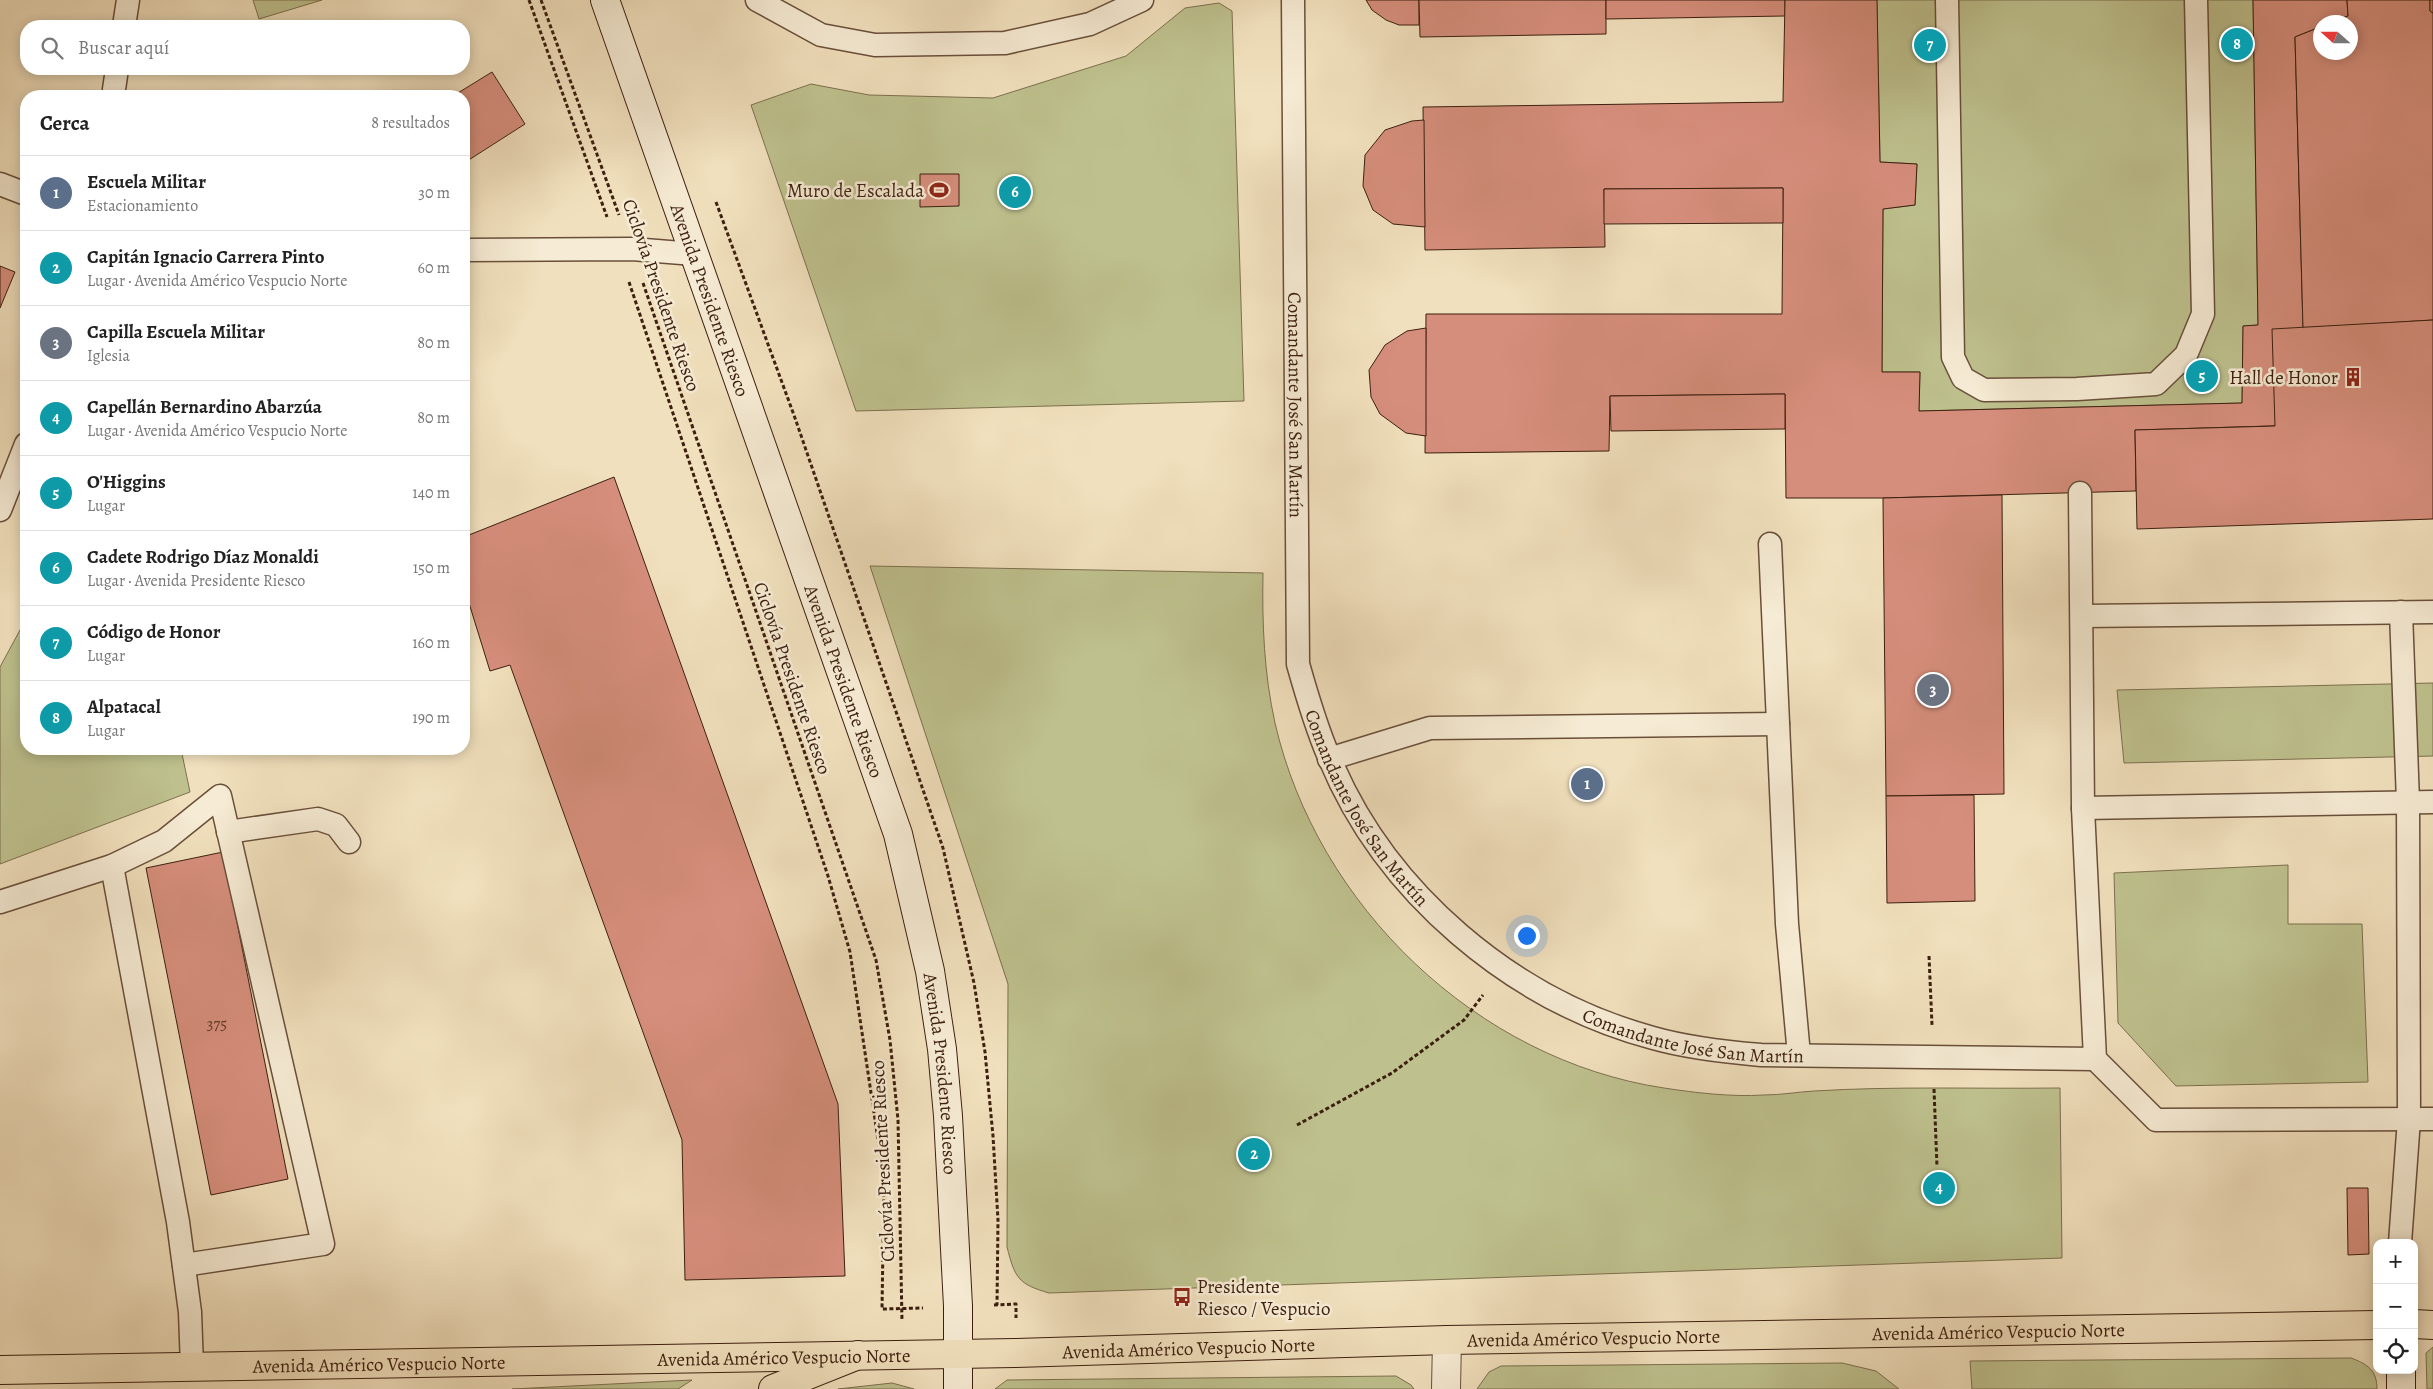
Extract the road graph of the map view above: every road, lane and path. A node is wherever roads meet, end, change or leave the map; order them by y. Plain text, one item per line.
1 (128, 0) edge
2 (529, 0) edge
3 (541, 0) edge
4 (604, 0) edge
5 (756, 0) edge
6 (1142, 0) edge
7 (1293, 0) edge
8 (1947, 0) edge
9 (2196, 0) edge
10 (125, 20) edge
11 (116, 75) edge
12 (114, 90) edge
13 (0, 184) edge
14 (20, 192) edge
15 (470, 250) edge
16 (625, 250) junction
17 (694, 254) junction
18 (20, 459) edge
19 (2080, 493) dead end
20 (0, 510) edge
21 (1770, 544) dead end
22 (2401, 612) junction
23 (2433, 612) edge
24 (2082, 616) junction
25 (1778, 724) junction
26 (1329, 759) junction
27 (2408, 802) junction
28 (2433, 802) edge
29 (2083, 808) junction
30 (228, 832) junction
31 (349, 842) dead end
32 (112, 866) junction
33 (0, 902) edge
34 (1929, 956) dead end
35 (1504, 969) junction
36 (1799, 1055) junction
37 (1933, 1055) junction
38 (2095, 1059) junction
39 (2409, 1119) junction
40 (2433, 1119) edge
41 (1297, 1125) dead end
42 (1937, 1167) dead end
43 (2400, 1239) edge
44 (184, 1266) junction
45 (902, 1310) junction
46 (2373, 1325) edge
47 (1447, 1340) junction
48 (959, 1353) junction
49 (902, 1354) junction
50 (858, 1355) junction
51 (192, 1367) junction
52 (0, 1370) edge
53 (2401, 1374) edge
54 (773, 1389) edge
55 (958, 1389) edge
56 (1446, 1389) edge
57 (2402, 1389) edge

1 - 10 lane
2 - 16 path
3 - 16 path, Ciclovía Presidente Riesco
4 - 17 main road, Avenida Presidente Riesco
5 - 6 lane
7 - 26 lane, Comandante José San Martín
8 - 9 lane
11 - 12 lane
13 - 14 lane
15 - 16 lane
16 - 17 lane
16 - 45 path, Ciclovía Presidente Riesco
16 - 45 path
17 - 48 main road, Avenida Presidente Riesco
18 - 20 lane
19 - 24 lane
21 - 25 lane
22 - 23 lane
22 - 24 lane
22 - 27 lane
24 - 29 lane
25 - 26 lane
25 - 36 lane
26 - 35 lane, Comandante José San Martín
27 - 28 lane
27 - 29 lane
27 - 39 lane
29 - 38 lane
30 - 31 lane
30 - 32 lane
30 - 44 lane
32 - 33 lane
32 - 44 lane
34 - 37 path
35 - 36 lane, Comandante José San Martín
35 - 41 path
36 - 37 lane, Comandante José San Martín
37 - 38 lane, Comandante José San Martín
37 - 42 path
38 - 39 lane
39 - 40 lane
39 - 43 lane
44 - 51 lane
45 - 49 path, Ciclovía Presidente Riesco
46 - 47 main road, Avenida Américo Vespucio Norte
47 - 48 main road, Avenida Américo Vespucio Norte
47 - 56 main road
48 - 49 main road, Avenida Américo Vespucio Norte
48 - 55 main road, Avenida Presidente Riesco
49 - 50 main road, Avenida Américo Vespucio Norte
50 - 51 main road, Avenida Américo Vespucio Norte
50 - 54 main road
51 - 52 main road, Avenida Américo Vespucio Norte
53 - 57 main road

